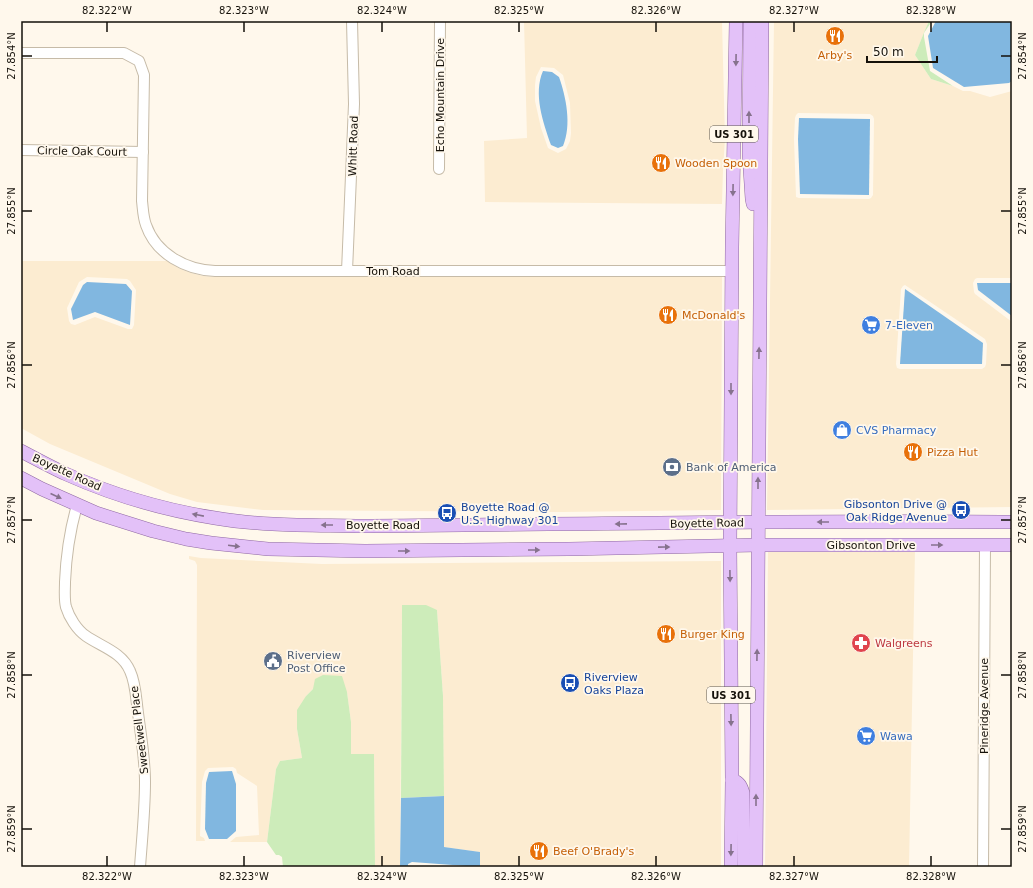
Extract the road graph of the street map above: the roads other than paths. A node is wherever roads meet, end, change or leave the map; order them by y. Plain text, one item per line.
1 (352, 21) edge
2 (440, 21) edge
3 (736, 21) edge
4 (750, 21) edge
5 (762, 21) edge
6 (21, 52) edge
7 (21, 150) edge
8 (142, 152) junction
9 (439, 169) dead end
10 (760, 224) junction
11 (347, 272) junction
12 (732, 272) junction
13 (21, 451) edge
14 (21, 478) edge
15 (77, 505) junction
16 (758, 522) junction
17 (1012, 522) edge
18 (730, 523) junction
19 (758, 545) junction
20 (985, 545) junction
21 (1012, 545) edge
22 (730, 546) junction
23 (732, 780) junction
24 (140, 867) edge
25 (731, 867) edge
26 (744, 867) edge
27 (756, 867) edge
28 (983, 867) edge

1 - 11 street, Whitt Road
2 - 9 street, Echo Mountain Drive
3 -> 12 main road, US 301
10 -> 4 main road
5 - 10 main road, US 301
6 - 8 street, Tom Road
7 - 8 street, Circle Oak Court
8 - 11 street, Tom Road
16 -> 10 main road, US 301
11 - 12 street, Tom Road
12 -> 18 main road, US 301
18 -> 13 main road, Boyette Road
14 -> 15 main road
15 -> 22 main road
15 - 24 street, Sweetwell Place
17 -> 16 main road
16 - 18 main road, Boyette Road
16 - 19 main road, US 301
18 - 22 main road, US 301
19 -> 20 main road, Gibsonton Drive
19 - 22 main road, Gibsonton Drive
27 -> 19 main road, US 301
20 - 21 main road, Gibsonton Drive
20 - 28 street, Pineridge Avenue
22 -> 23 main road, US 301
23 -> 25 main road, US 301
23 - 26 main road

